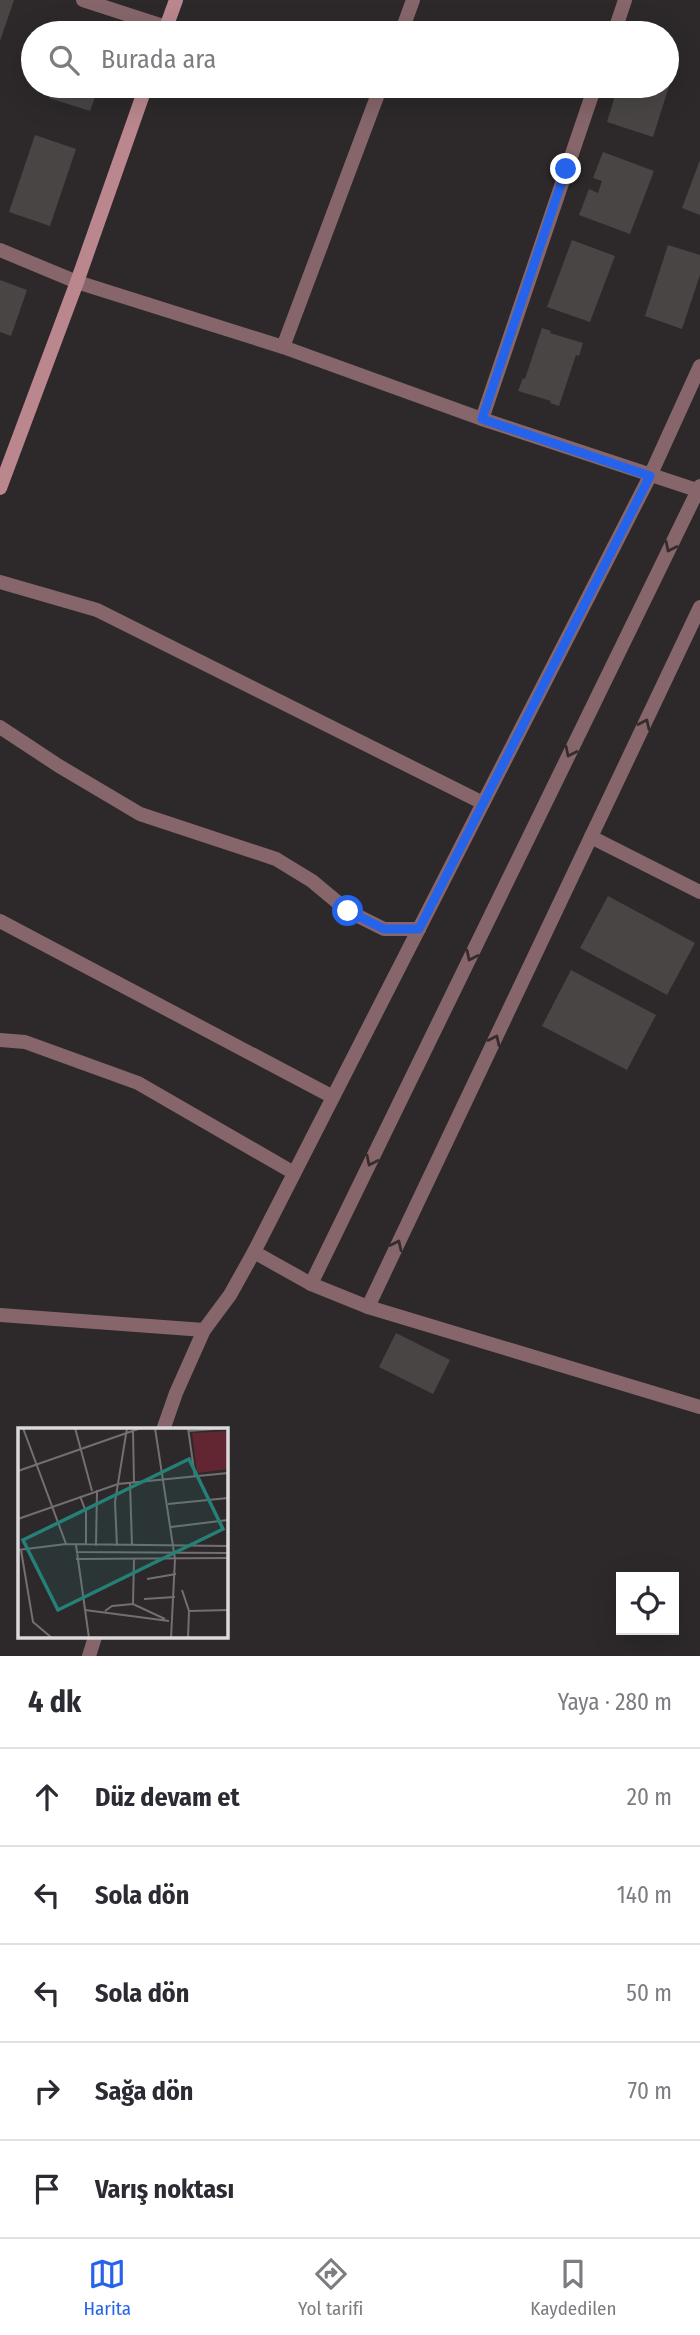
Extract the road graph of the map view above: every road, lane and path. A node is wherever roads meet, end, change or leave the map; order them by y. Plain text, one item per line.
1 (83, 0) edge
2 (176, 0) edge
3 (414, 0) edge
4 (625, 0) edge
5 (140, 21) edge
6 (168, 21) edge
7 (406, 21) edge
8 (618, 21) edge
9 (142, 98) edge
10 (376, 98) edge
11 (591, 98) edge
12 (0, 250) edge
13 (77, 282) junction
14 (283, 346) junction
15 (700, 366) edge
16 (482, 419) junction
17 (650, 476) junction
18 (0, 488) edge
19 (699, 489) edge
20 (0, 582) edge
21 (700, 607) edge
22 (0, 727) edge
23 (483, 803) junction
24 (591, 837) junction
25 (700, 892) edge
26 (0, 921) edge
27 (419, 929) junction
28 (0, 1040) edge
29 (333, 1097) junction
30 (294, 1173) junction
31 (254, 1252) junction
32 (311, 1284) junction
33 (368, 1307) junction
34 (0, 1315) edge
35 (204, 1330) junction
36 (700, 1408) edge
37 (164, 1428) edge
38 (95, 1638) edge
39 (89, 1655) edge
40 (74, 1656) edge

1 - 5 street
2 - 6 street
3 - 7 street
4 - 8 street
9 - 13 street
10 - 14 street
11 - 16 street
12 - 13 street
13 - 14 street
13 - 18 street
14 - 16 street
15 - 17 street
16 - 17 street
17 - 19 street
17 - 23 street
19 -> 32 street
20 - 23 street
24 -> 21 street
22 - 27 street
23 - 27 street
24 - 25 street
33 -> 24 street
26 - 29 street
27 - 29 street
28 - 30 street
29 - 30 street
30 - 31 street
31 - 32 street
31 - 35 street
32 - 33 street
33 - 36 street
34 - 35 street
35 - 37 street
38 - 39 street
39 - 40 street

